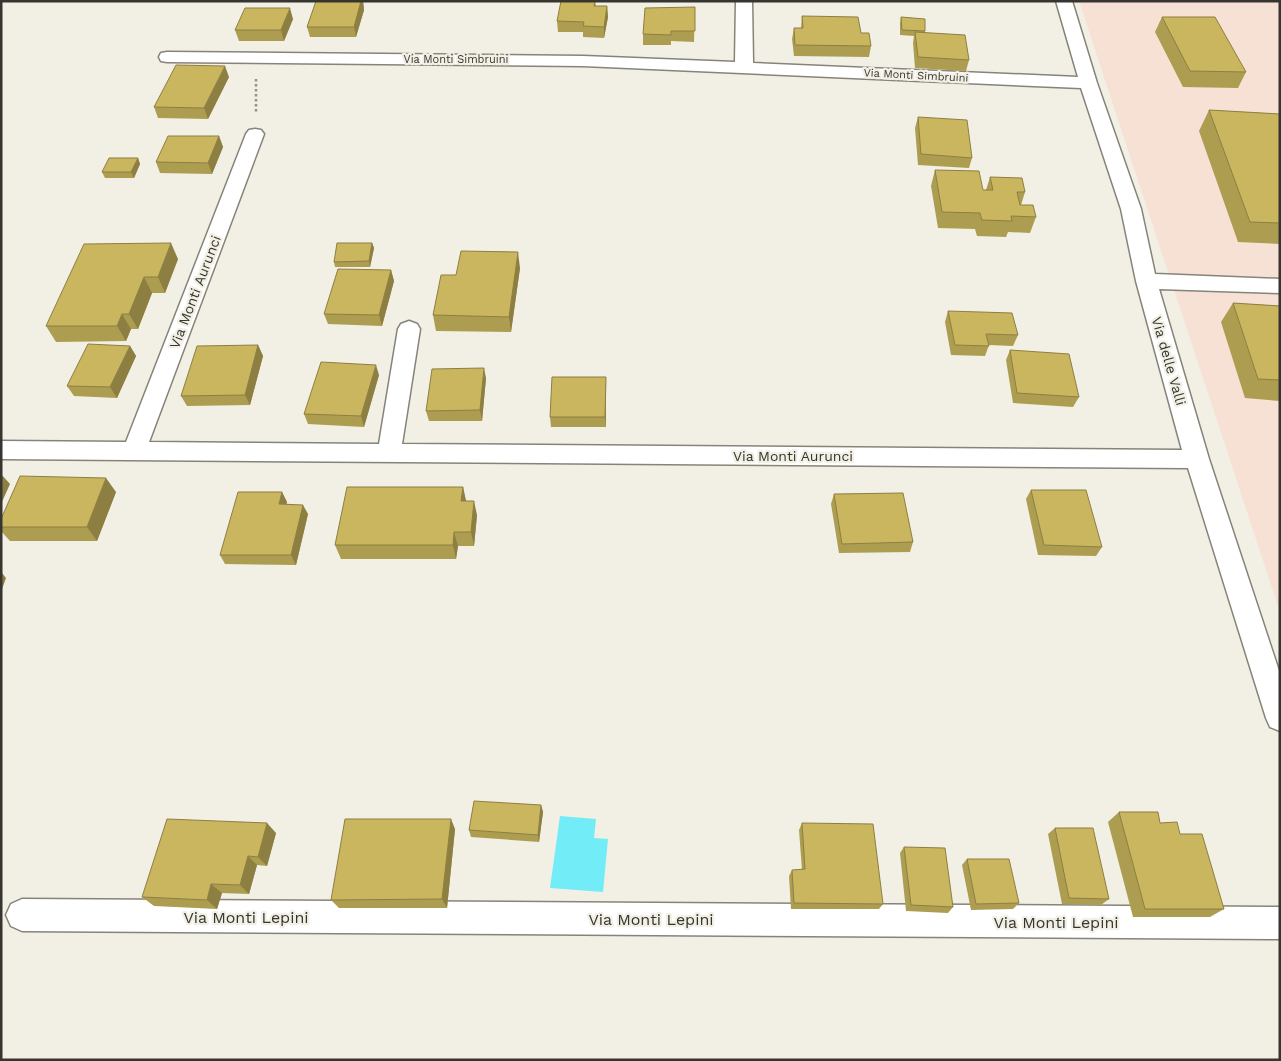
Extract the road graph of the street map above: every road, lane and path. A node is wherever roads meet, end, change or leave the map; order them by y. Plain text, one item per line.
1 (744, 1) edge
2 (1064, 1) edge
3 (167, 57) dead end
4 (256, 58) junction
5 (744, 67) junction
6 (1088, 83) junction
7 (255, 134) joint
8 (1146, 282) junction
9 (1280, 286) edge
10 (409, 329) dead end
11 (1, 450) edge
12 (134, 450) junction
13 (389, 453) junction
14 (1197, 460) junction
15 (1280, 718) edge
16 (22, 916) dead end
17 (1280, 923) edge

1 - 5 street
2 - 6 street, Via delle Valli
3 - 4 street, Via Monti Simbruini
4 - 5 street, Via Monti Simbruini
4 - 7 path
5 - 6 street, Via Monti Simbruini
6 - 8 street, Via delle Valli
7 - 12 street, Via Monti Aurunci
8 - 9 street
8 - 14 street, Via delle Valli
10 - 13 street
11 - 12 street, Via Monti Aurunci
12 - 13 street, Via Monti Aurunci
13 - 14 street, Via Monti Aurunci
14 - 15 street, Via delle Valli
16 - 17 street, Via Monti Lepini

